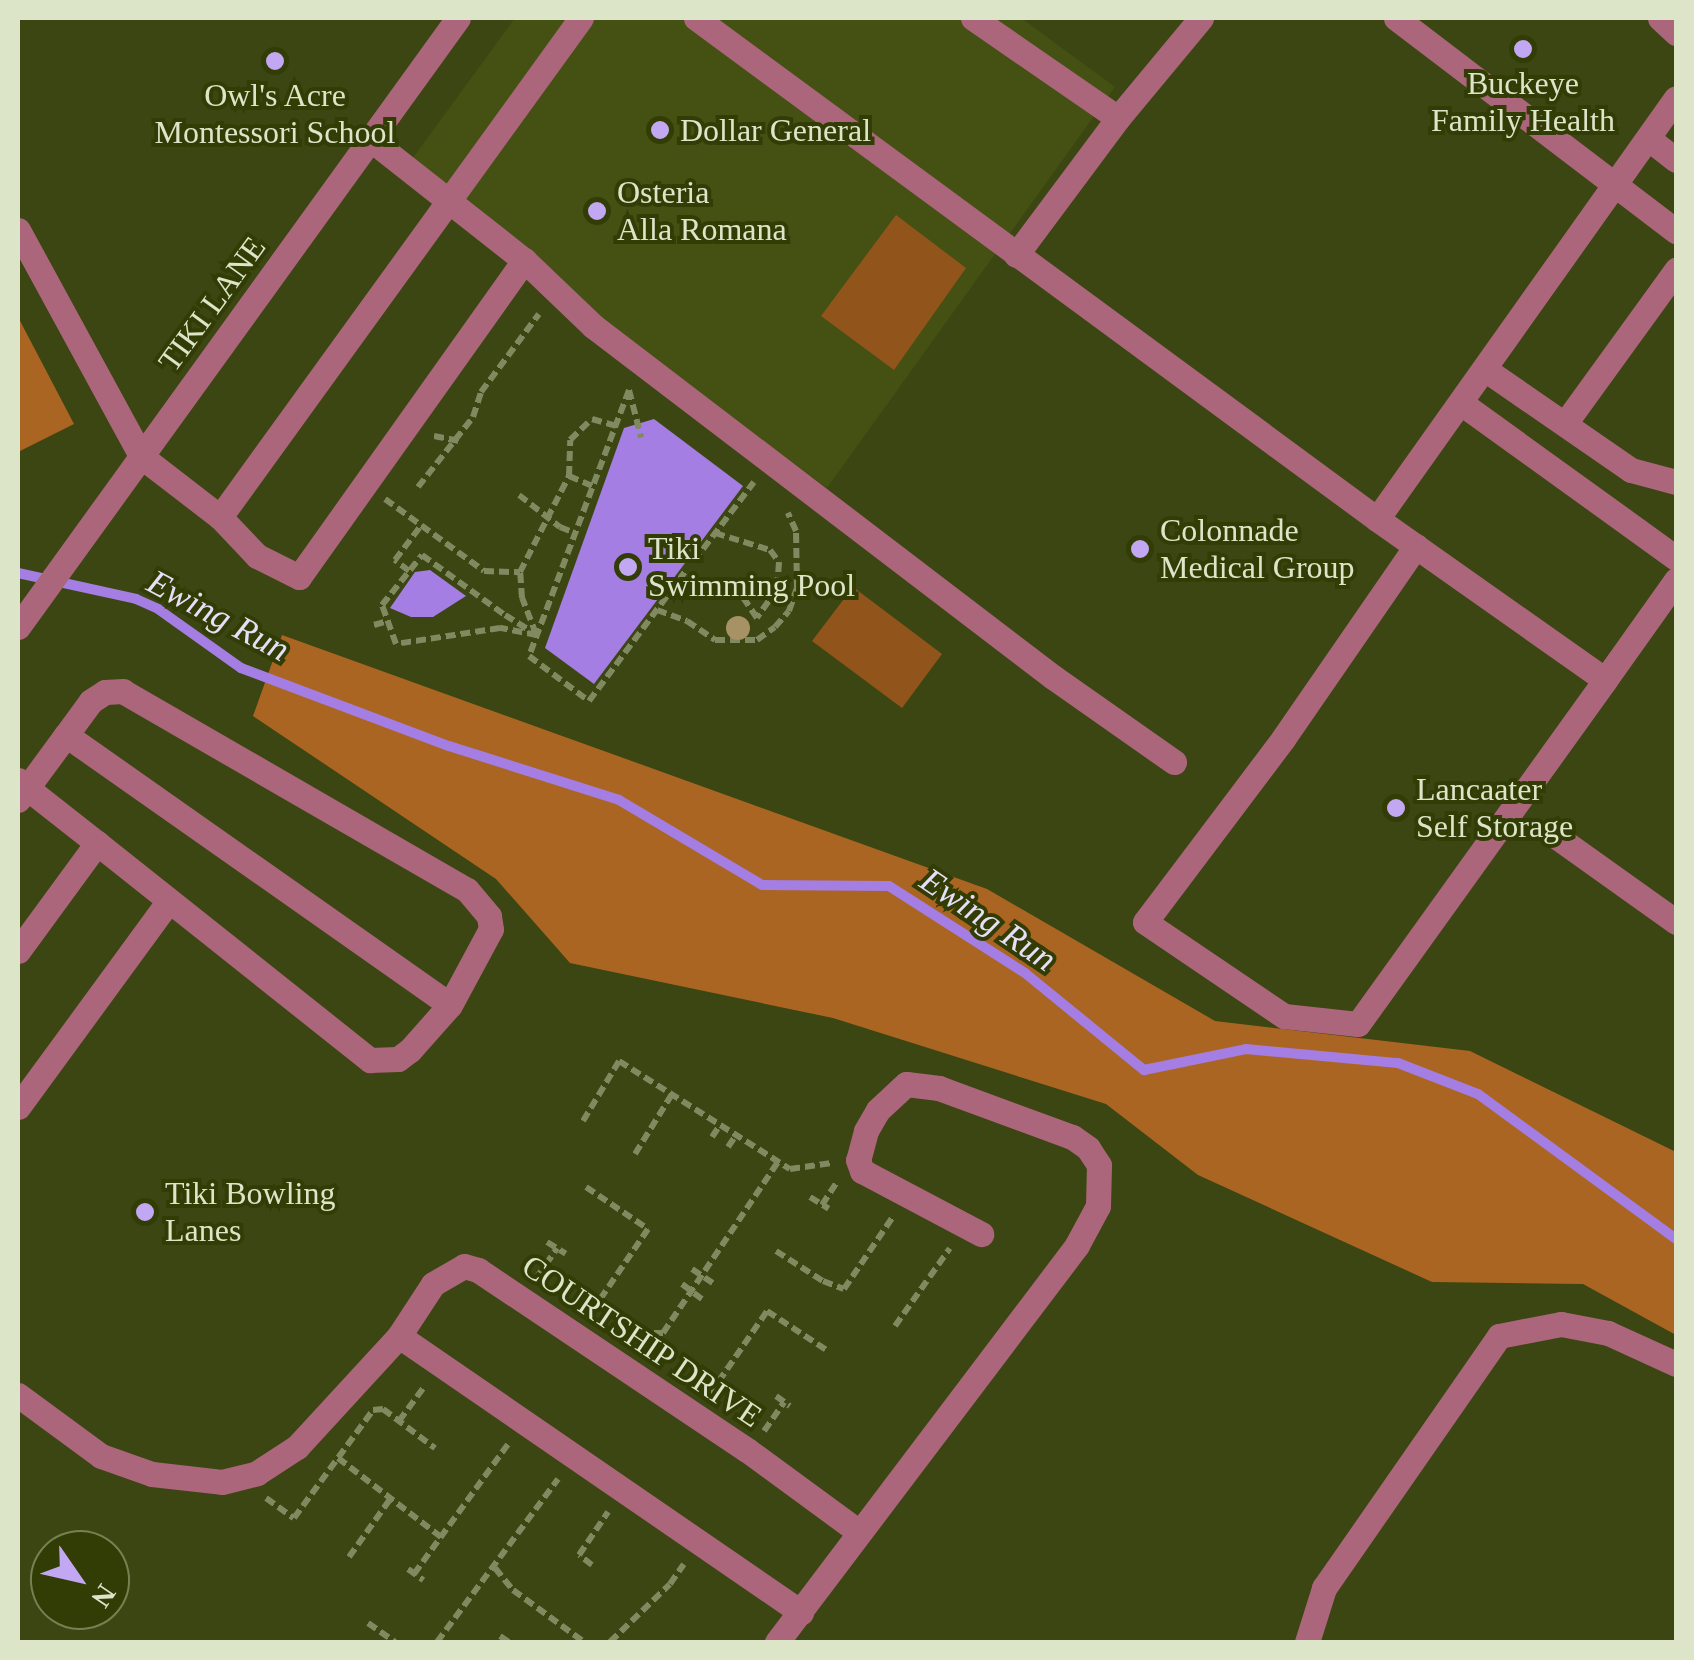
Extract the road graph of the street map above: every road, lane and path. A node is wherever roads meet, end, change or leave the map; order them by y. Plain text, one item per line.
1 (458, 18) edge
2 (581, 18) edge
3 (696, 18) edge
4 (973, 18) edge
5 (1201, 18) edge
6 (1396, 18) edge
7 (1660, 18) edge
8 (1676, 34) edge
9 (1676, 98) edge
10 (1118, 118) junction
11 (370, 139) junction
12 (1649, 139) junction
13 (1676, 160) edge
14 (1617, 185) junction
15 (446, 200) junction
16 (18, 230) edge
17 (1676, 231) edge
18 (1016, 255) junction
19 (524, 260) junction
20 (1676, 270) edge
21 (540, 312) dead end
22 (1486, 370) junction
23 (629, 390) junction
24 (644, 402) dead end
25 (1462, 404) junction
26 (1566, 422) junction
27 (616, 426) junction
28 (641, 436) dead end
29 (142, 456) junction
30 (739, 469) dead end
31 (569, 476) junction
32 (365, 482) junction
33 (1676, 482) edge
34 (752, 485) junction
35 (593, 486) junction
36 (418, 487) dead end
37 (764, 493) dead end
38 (520, 495) dead end
39 (776, 501) dead end
40 (548, 515) junction
41 (220, 517) junction
42 (1377, 519) junction
43 (420, 527) junction
44 (576, 533) junction
45 (715, 533) junction
46 (1416, 546) junction
47 (1676, 558) edge
48 (694, 560) dead end
49 (686, 569) dead end
50 (409, 571) junction
51 (520, 572) junction
52 (1676, 580) edge
53 (740, 594) dead end
54 (657, 610) junction
55 (388, 620) junction
56 (374, 625) dead end
57 (18, 628) edge
58 (537, 636) junction
59 (1605, 680) junction
60 (66, 735) junction
61 (1174, 762) dead end
62 (21, 789) edge
63 (1550, 832) dead end
64 (97, 843) junction
65 (169, 901) junction
66 (1676, 922) edge
67 (18, 950) edge
68 (450, 1005) junction
69 (672, 1094) junction
70 (18, 1107) edge
71 (582, 1122) dead end
72 (720, 1125) junction
73 (736, 1135) junction
74 (712, 1137) dead end
75 (728, 1147) dead end
76 (635, 1154) dead end
77 (858, 1160) junction
78 (778, 1162) junction
79 (586, 1187) dead end
80 (907, 1196) junction
81 (810, 1197) dead end
82 (829, 1210) dead end
83 (973, 1230) joint
84 (547, 1242) dead end
85 (776, 1251) dead end
86 (566, 1254) dead end
87 (692, 1269) dead end
88 (702, 1276) junction
89 (713, 1282) dead end
90 (682, 1284) dead end
91 (691, 1291) junction
92 (702, 1299) dead end
93 (895, 1326) dead end
94 (399, 1336) junction
95 (576, 1336) junction
96 (828, 1351) dead end
97 (1676, 1364) edge
98 (439, 1366) junction
99 (627, 1370) junction
100 (18, 1394) edge
101 (776, 1396) dead end
102 (790, 1406) dead end
103 (696, 1416) junction
104 (399, 1421) dead end
105 (522, 1422) junction
106 (435, 1448) dead end
107 (572, 1456) junction
108 (338, 1458) junction
109 (257, 1474) junction
110 (623, 1491) junction
111 (391, 1498) junction
112 (859, 1532) junction
113 (441, 1537) junction
114 (699, 1542) junction
115 (349, 1556) dead end
116 (592, 1565) dead end
117 (495, 1568) junction
118 (422, 1580) dead end
119 (800, 1612) junction
120 (368, 1623) dead end
121 (500, 1636) dead end
122 (395, 1642) edge
123 (438, 1642) edge
124 (510, 1642) edge
125 (584, 1642) edge
126 (610, 1642) edge
127 (777, 1642) edge
128 (1307, 1642) edge

1 - 11 street, TIKI LANE
2 - 15 street
3 - 18 street
4 - 10 street
5 - 10 street
6 - 14 street
7 - 8 street
9 - 12 street
10 - 18 street
11 - 15 street
11 - 29 street, TIKI LANE
12 - 13 street
12 - 14 street
14 - 17 street
14 - 22 street
15 - 19 street
15 - 41 street
16 - 29 street
18 - 42 street
19 - 32 street
19 - 61 street
20 - 26 street
21 - 36 path
22 - 25 street
22 - 26 street
23 - 24 path
23 - 27 path
23 - 28 path
25 - 42 street
25 - 47 street
26 - 33 street
27 - 31 path
27 - 35 path
29 - 41 street
29 - 57 street, TIKI LANE
30 - 34 path
31 - 35 path
31 - 40 path
32 - 41 street
32 - 43 path
34 - 37 path
34 - 45 path
35 - 44 path
38 - 40 path
39 - 54 path
40 - 44 path
40 - 51 path
42 - 46 street
43 - 50 path
43 - 51 path
44 - 58 path
45 - 48 path
45 - 53 path
46 - 59 street
46 - 59 street
49 - 54 path
50 - 55 path
50 - 58 path
51 - 58 path
52 - 59 street
54 - 58 path
55 - 56 path
55 - 58 path
60 - 62 street
60 - 68 street
60 - 68 street
62 - 64 street
63 - 66 street
64 - 65 street
64 - 67 street
65 - 68 street
65 - 70 street
69 - 71 path
69 - 72 path
69 - 76 path
72 - 73 path
72 - 74 path
73 - 75 path
73 - 78 path
77 - 78 path
77 - 80 street
77 - 112 street
78 - 88 path
79 - 95 path
80 - 83 street
80 - 85 path
81 - 82 path
83 - 93 path
84 - 86 path
87 - 88 path
88 - 89 path
88 - 91 path
90 - 91 path
91 - 92 path
91 - 99 path
94 - 95 street, COURTSHIP DRIVE
94 - 98 street
94 - 109 street, COURTSHIP DRIVE
95 - 99 street, COURTSHIP DRIVE
96 - 103 path
97 - 128 street
98 - 104 path
98 - 105 street
99 - 103 street, COURTSHIP DRIVE
100 - 109 street, COURTSHIP DRIVE
101 - 102 path
103 - 112 street, COURTSHIP DRIVE
105 - 107 street
105 - 113 path
106 - 108 path
107 - 110 street
107 - 117 path
108 - 109 path
108 - 111 path
110 - 114 street
110 - 116 path
111 - 113 path
111 - 115 path
112 - 119 street
113 - 118 path
114 - 119 street
114 - 126 path
117 - 123 path
117 - 125 path
119 - 127 street
120 - 122 path
121 - 124 path

